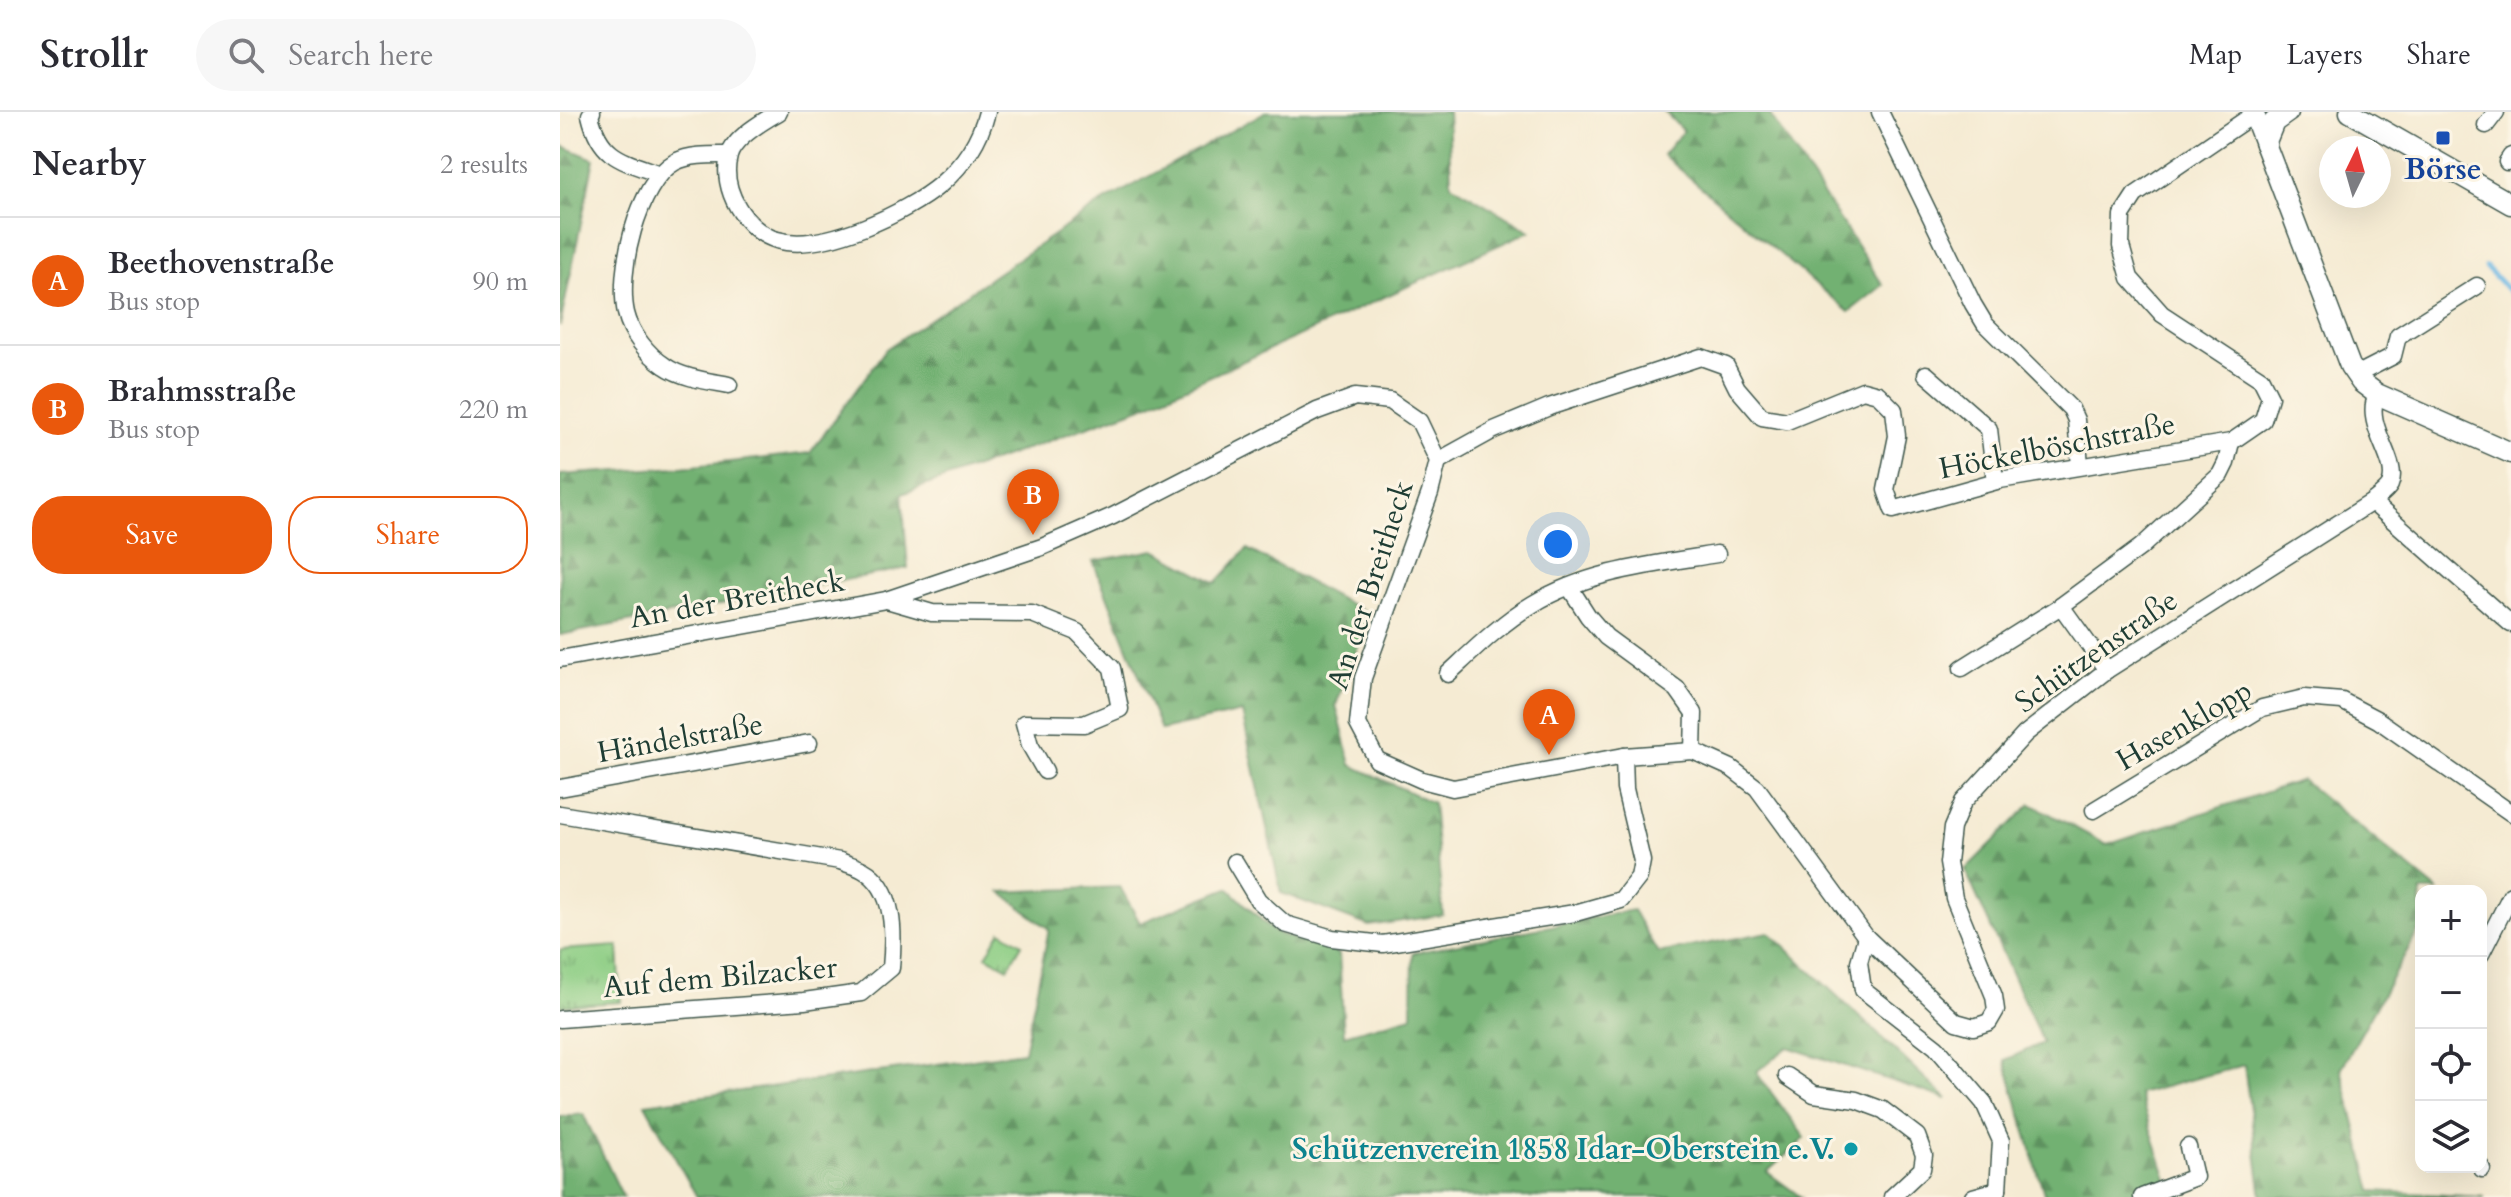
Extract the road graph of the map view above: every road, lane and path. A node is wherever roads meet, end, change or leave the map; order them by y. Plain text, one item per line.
1 (592, 112) edge
2 (779, 112) edge
3 (987, 112) edge
4 (1880, 112) edge
5 (2288, 112) edge
6 (2336, 112) edge
7 (2254, 113) edge
8 (2354, 114) edge
9 (2265, 144) junction
10 (729, 155) junction
11 (660, 174) junction
12 (2511, 204) edge
13 (2477, 286) dead end
14 (1926, 374) dead end
15 (2356, 375) junction
16 (729, 385) dead end
17 (2377, 394) junction
18 (2231, 442) junction
19 (2511, 453) edge
20 (1438, 461) junction
21 (2080, 465) junction
22 (1995, 481) junction
23 (2372, 502) junction
24 (1717, 554) dead end
25 (1570, 588) junction
26 (886, 600) junction
27 (2061, 606) junction
28 (2511, 624) edge
29 (560, 659) edge
30 (1962, 668) dead end
31 (2107, 670) junction
32 (1448, 674) dead end
33 (809, 743) dead end
34 (1693, 751) junction
35 (1624, 756) junction
36 (1045, 771) dead end
37 (560, 788) edge
38 (2094, 810) dead end
39 (2511, 813) edge
40 (560, 814) edge
41 (1235, 862) dead end
42 (2511, 895) edge
43 (1866, 937) junction
44 (2487, 942) edge
45 (560, 1019) edge
46 (1787, 1076) dead end
47 (2188, 1147) dead end
48 (2004, 1194) edge
49 (1892, 1197) edge
50 (1973, 1197) edge
51 (2142, 1197) edge

1 - 11 street
2 - 10 street
3 - 10 street
4 - 21 street
5 - 9 main road
6 - 8 main road
7 - 9 main road
7 - 18 street, Höckelböschstraße
8 - 12 main road
9 - 15 main road
10 - 11 street
11 - 16 street
13 - 15 street
14 - 22 street
15 - 17 main road
17 - 19 main road
17 - 23 street, Schützenstraße
18 - 21 street, Höckelböschstraße
18 - 27 street
20 - 22 street, Höckelböschstraße
20 - 26 street, An der Breitheck
20 - 35 street, An der Breitheck
21 - 22 street, Höckelböschstraße
23 - 28 street
23 - 31 street, Schützenstraße
24 - 25 street
25 - 32 street
25 - 34 street
26 - 29 street, An der Breitheck
26 - 36 street
27 - 30 street
27 - 31 street
31 - 43 street, Schützenstraße
33 - 37 street, Händelstraße
34 - 35 street, An der Breitheck
34 - 43 street, An der Breitheck
35 - 41 street
38 - 39 street, Hasenklopp
40 - 45 street, Auf dem Bilzacker
42 - 44 street
43 - 48 street
46 - 49 street
47 - 51 street
48 - 50 street

